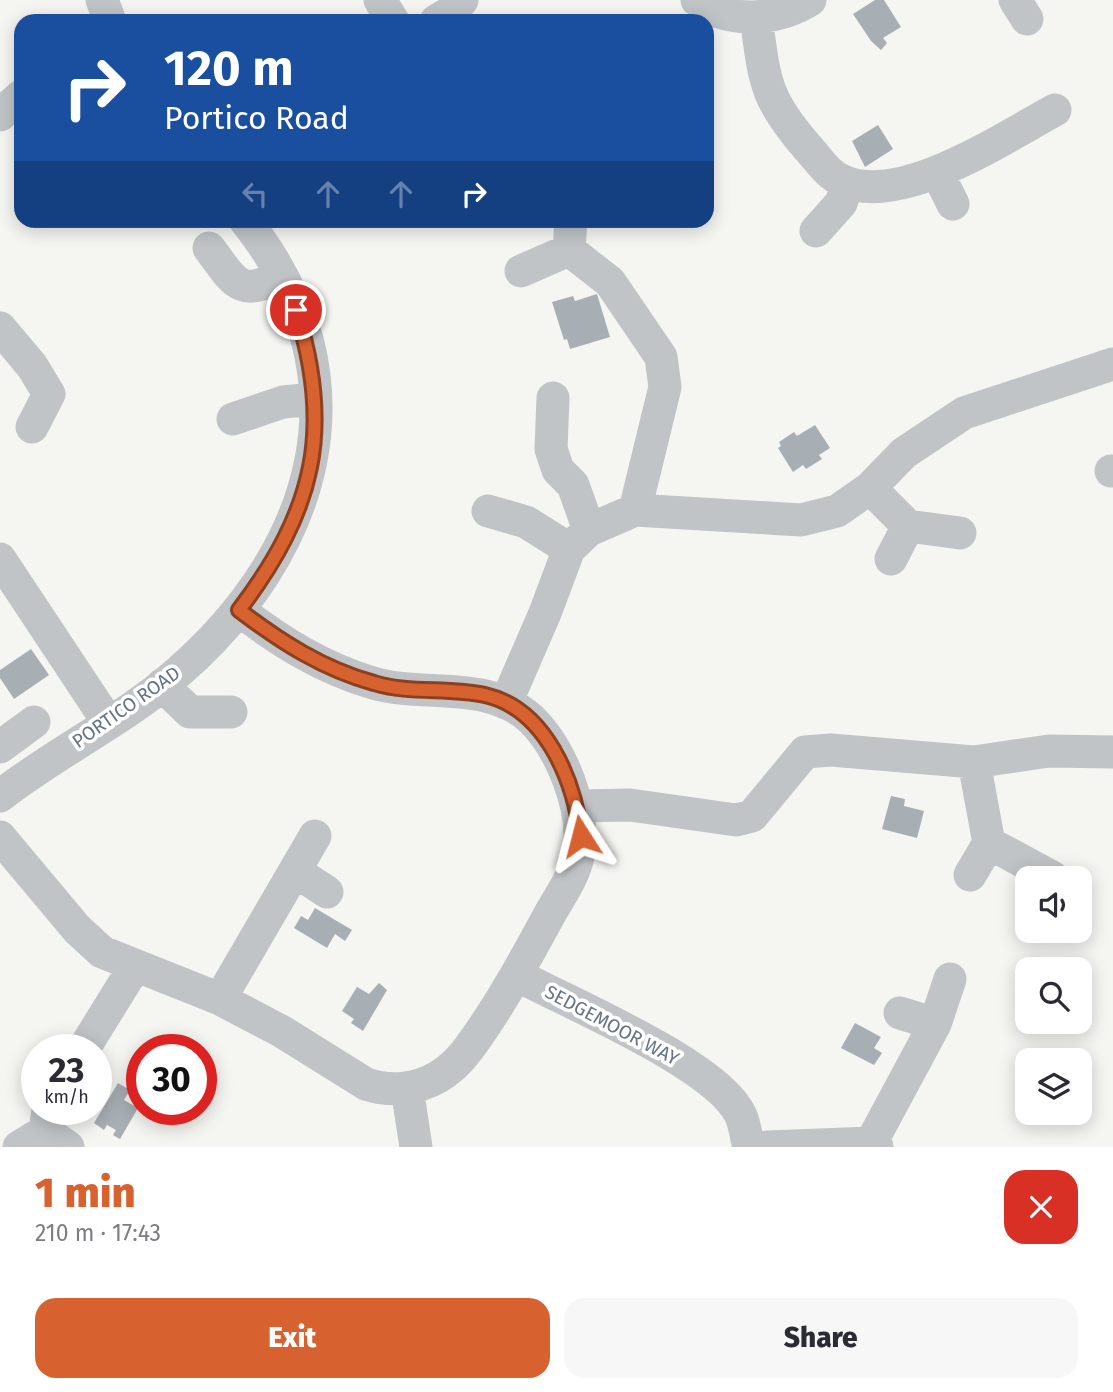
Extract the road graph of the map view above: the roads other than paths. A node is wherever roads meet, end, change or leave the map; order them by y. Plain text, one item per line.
1 (462, 0) edge
2 (697, 0) edge
3 (810, 0) edge
4 (448, 14) edge
5 (756, 18) junction
6 (14, 102) edge
7 (1055, 110) dead end
8 (0, 115) edge
9 (937, 172) junction
10 (848, 183) junction
11 (953, 204) dead end
12 (250, 228) edge
13 (816, 231) dead end
14 (570, 235) edge
15 (209, 248) dead end
16 (521, 271) dead end
17 (280, 276) junction
18 (0, 328) edge
19 (1113, 364) edge
20 (553, 398) dead end
21 (315, 399) junction
22 (233, 419) dead end
23 (32, 427) dead end
24 (870, 488) junction
25 (635, 510) junction
26 (488, 511) dead end
27 (908, 526) junction
28 (960, 533) dead end
29 (579, 539) junction
30 (0, 559) edge
31 (891, 559) dead end
32 (239, 610) junction
33 (162, 685) junction
34 (506, 703) junction
35 (231, 712) dead end
36 (34, 722) dead end
37 (108, 722) junction
38 (0, 747) edge
39 (1113, 752) edge
40 (974, 762) junction
41 (4, 783) edge
42 (577, 806) junction
43 (316, 836) dead end
44 (0, 837) edge
45 (989, 843) junction
46 (1032, 866) edge
47 (295, 871) junction
48 (970, 875) dead end
49 (327, 892) dead end
50 (135, 966) junction
51 (517, 975) junction
52 (950, 979) dead end
53 (220, 999) junction
54 (900, 1013) dead end
55 (936, 1024) junction
56 (93, 1034) edge
57 (407, 1088) junction
58 (874, 1145) edge
59 (416, 1147) edge
60 (749, 1147) edge
61 (767, 1147) edge

1 - 4 street
2 - 5 street
3 - 5 street
5 - 10 street
6 - 8 street
7 - 9 street
9 - 10 street
9 - 11 street
10 - 13 street
12 - 17 street, PORTICO ROAD
14 - 16 street
14 - 25 street
15 - 17 street
17 - 21 street, PORTICO ROAD
18 - 23 street
19 - 24 street
20 - 29 street
21 - 22 street
21 - 32 street, PORTICO ROAD
24 - 25 street
24 - 27 street
25 - 29 street
26 - 29 street
27 - 28 street
27 - 31 street
29 - 34 street
30 - 37 street
32 - 33 street, PORTICO ROAD
32 - 34 street
33 - 35 street
33 - 37 street, PORTICO ROAD
34 - 42 street
36 - 38 street
37 - 41 street, PORTICO ROAD
39 - 40 street
40 - 42 street
40 - 45 street
42 - 51 street
43 - 47 street
44 - 50 street
45 - 46 street
45 - 48 street
47 - 49 street
47 - 53 street
50 - 53 street
50 - 56 street
51 - 57 street
51 - 60 street, SEDGEMOOR WAY
52 - 55 street
53 - 57 street
54 - 55 street
55 - 58 street
57 - 59 street
58 - 61 street

